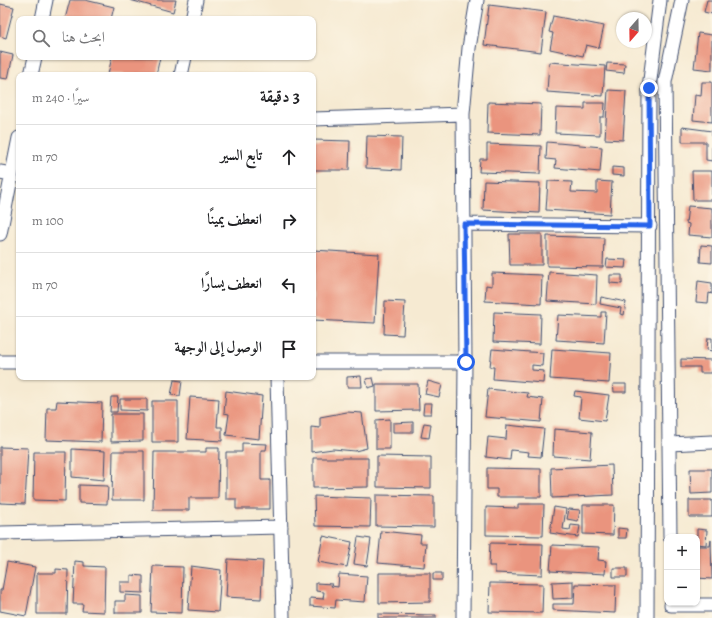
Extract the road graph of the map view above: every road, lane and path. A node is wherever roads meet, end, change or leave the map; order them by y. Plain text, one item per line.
1 (46, 0) edge
2 (196, 0) edge
3 (477, 0) edge
4 (660, 0) edge
5 (682, 0) edge
6 (43, 16) edge
7 (193, 16) edge
8 (34, 60) edge
9 (184, 60) edge
10 (32, 72) edge
11 (182, 72) edge
12 (463, 114) junction
13 (316, 119) edge
14 (16, 146) edge
15 (6, 173) edge
16 (464, 224) junction
17 (650, 226) junction
18 (0, 234) edge
19 (0, 362) edge
20 (16, 362) edge
21 (316, 362) edge
22 (466, 362) junction
23 (277, 380) edge
24 (712, 442) edge
25 (669, 444) junction
26 (281, 527) junction
27 (0, 533) edge
28 (670, 534) edge
29 (712, 605) edge
30 (671, 609) edge
31 (283, 618) edge
32 (462, 618) edge
33 (647, 618) edge

1 - 6 street
2 - 7 street
3 - 12 street
4 - 17 street
5 - 25 street
8 - 10 street
9 - 11 street
12 - 13 street
12 - 16 street
14 - 15 street
15 - 18 street
16 - 17 street
16 - 22 street
17 - 33 street
19 - 20 street
21 - 22 street
22 - 32 street
23 - 26 street
24 - 25 street
25 - 28 street
26 - 27 street
26 - 31 street
29 - 30 street

